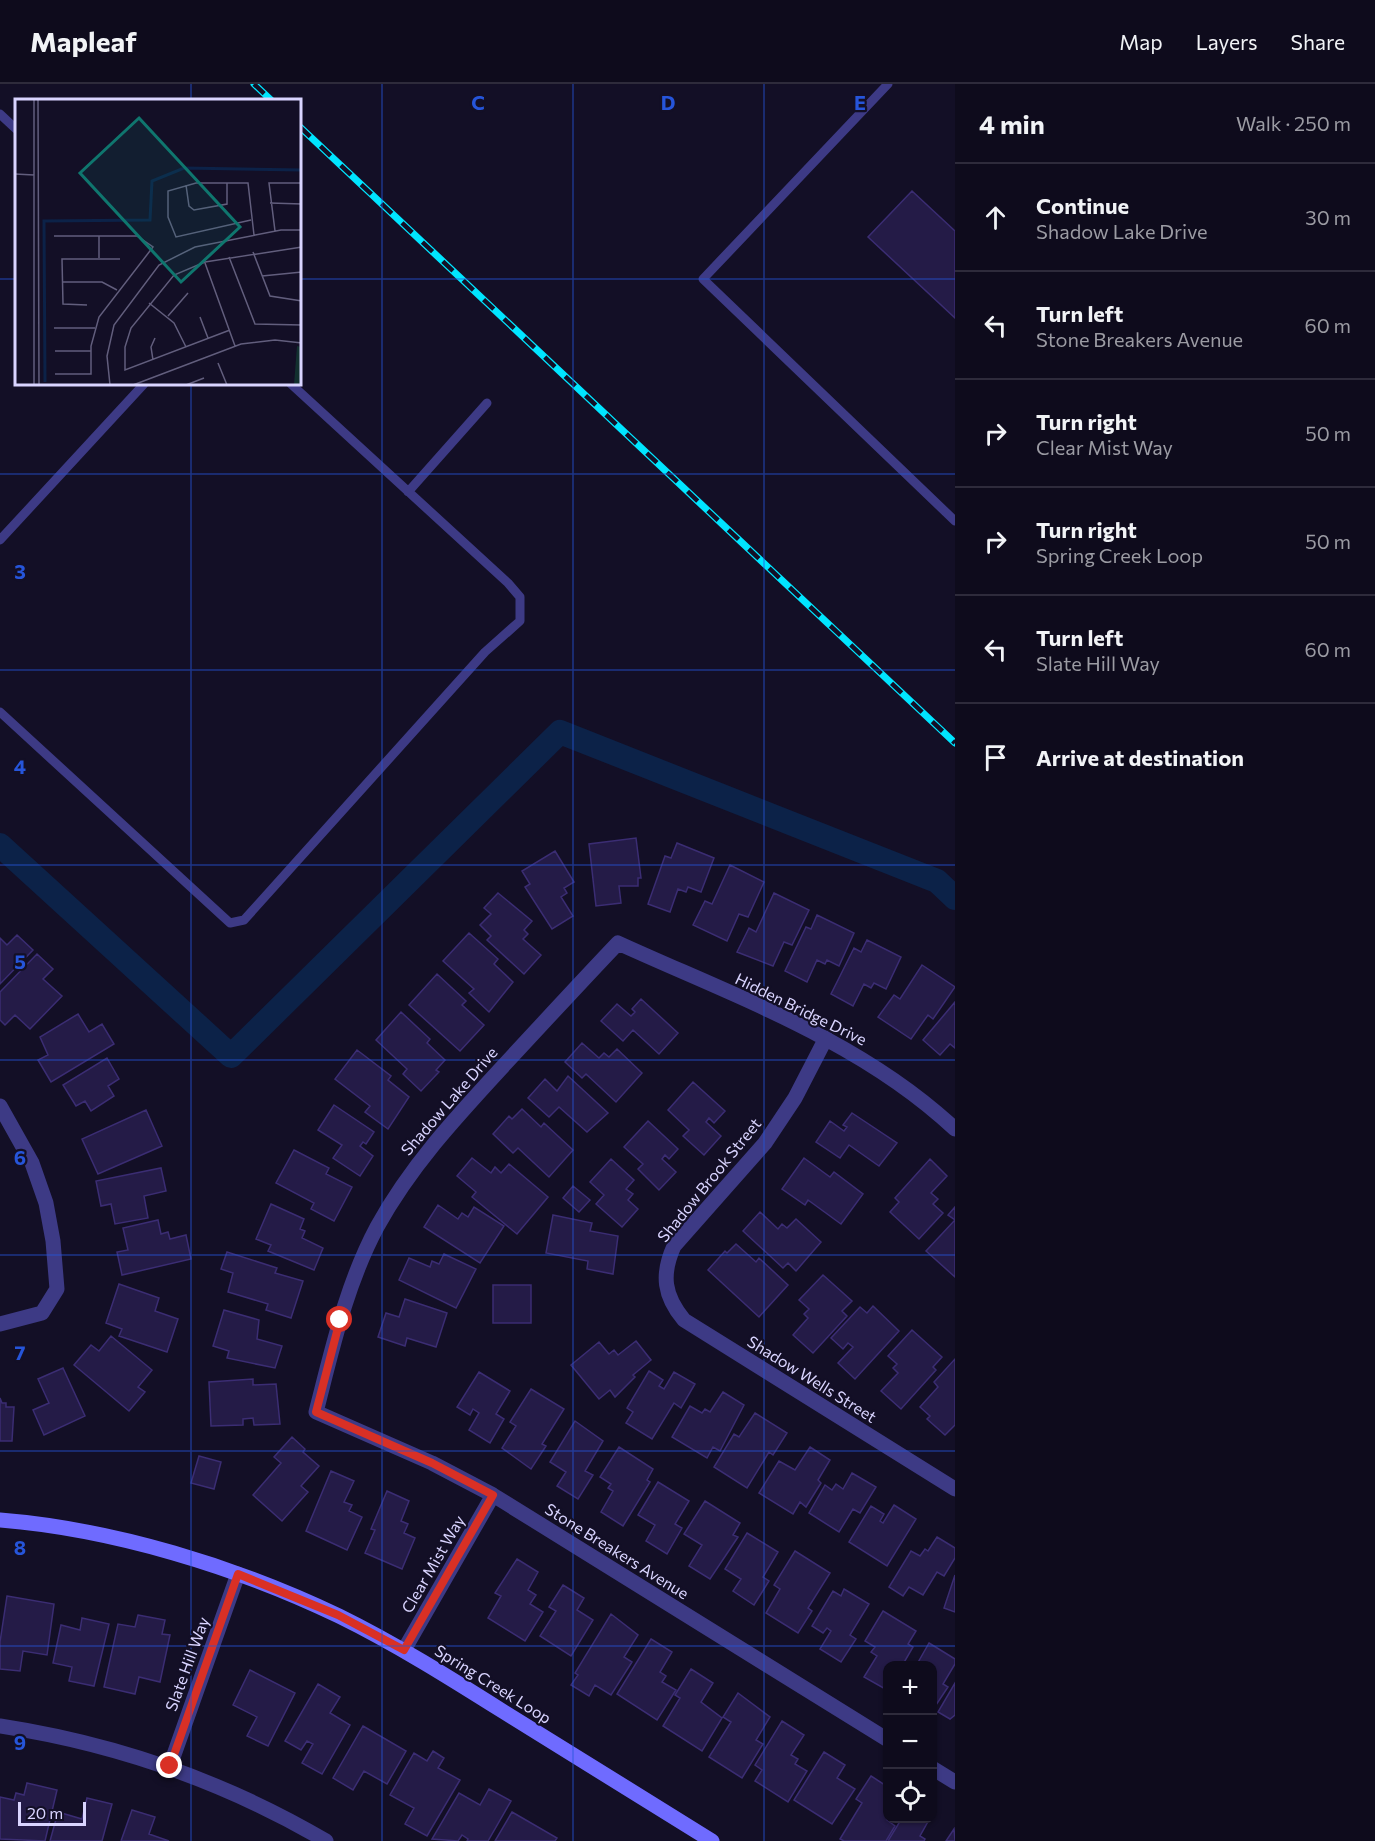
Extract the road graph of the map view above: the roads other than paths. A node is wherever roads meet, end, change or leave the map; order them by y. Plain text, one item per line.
1 (888, 84) edge
2 (0, 114) edge
3 (15, 128) edge
4 (142, 386) edge
5 (293, 386) edge
6 (487, 403) dead end
7 (408, 492) junction
8 (955, 521) edge
9 (0, 540) edge
10 (0, 712) edge
11 (618, 943) joint
12 (826, 1038) junction
13 (0, 1106) edge
14 (955, 1129) edge
15 (666, 1285) joint
16 (0, 1324) edge
17 (316, 1412) joint
18 (955, 1489) edge
19 (493, 1495) junction
20 (0, 1520) edge
21 (238, 1574) junction
22 (404, 1650) junction
23 (0, 1726) edge
24 (883, 1737) edge
25 (170, 1766) junction
26 (935, 1769) edge
27 (955, 1782) edge
28 (326, 1841) edge
29 (712, 1841) edge

1 - 8 lane
2 - 3 lane
4 - 9 lane
5 - 7 lane
6 - 7 lane
7 - 10 lane
11 - 12 street, Hidden Bridge Drive
11 - 17 street, Shadow Lake Drive
12 - 14 street, Hidden Bridge Drive
12 - 15 street, Shadow Brook Street
13 - 16 street
15 - 18 street, Shadow Wells Street
17 - 19 street, Stone Breakers Avenue
19 - 22 street, Clear Mist Way
19 - 24 street, Stone Breakers Avenue
20 - 21 street, Spring Creek Loop
21 - 22 street, Spring Creek Loop
21 - 25 street, Slate Hill Way
22 - 29 street, Spring Creek Loop
23 - 25 street
25 - 28 street
26 - 27 street

